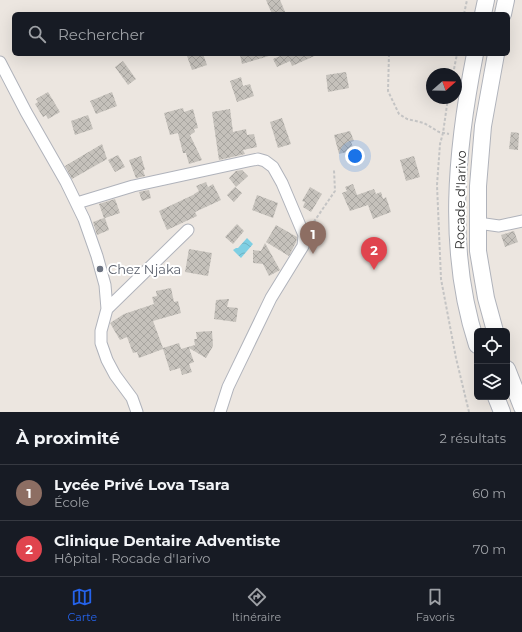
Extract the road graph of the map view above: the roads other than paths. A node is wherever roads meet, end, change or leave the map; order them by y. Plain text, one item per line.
1 (486, 0) edge
2 (506, 0) edge
3 (483, 12) edge
4 (503, 12) edge
5 (475, 56) edge
6 (496, 56) edge
7 (0, 62) edge
8 (77, 203) junction
9 (522, 221) edge
10 (478, 223) junction
11 (188, 230) dead end
12 (107, 309) junction
13 (494, 328) edge
14 (474, 332) edge
15 (510, 377) edge
16 (497, 400) edge
17 (522, 407) edge
18 (137, 412) edge
19 (220, 412) edge
20 (502, 412) edge

1 - 3 main road
2 - 4 main road
5 - 14 main road, Rocade d'Iarivo
6 - 10 main road, Rocade d'Iarivo
7 - 8 street
8 - 12 street
8 - 19 street
9 - 10 street
10 - 13 main road, Rocade d'Iarivo
11 - 12 street
12 - 18 street
15 - 17 main road
16 - 20 main road

